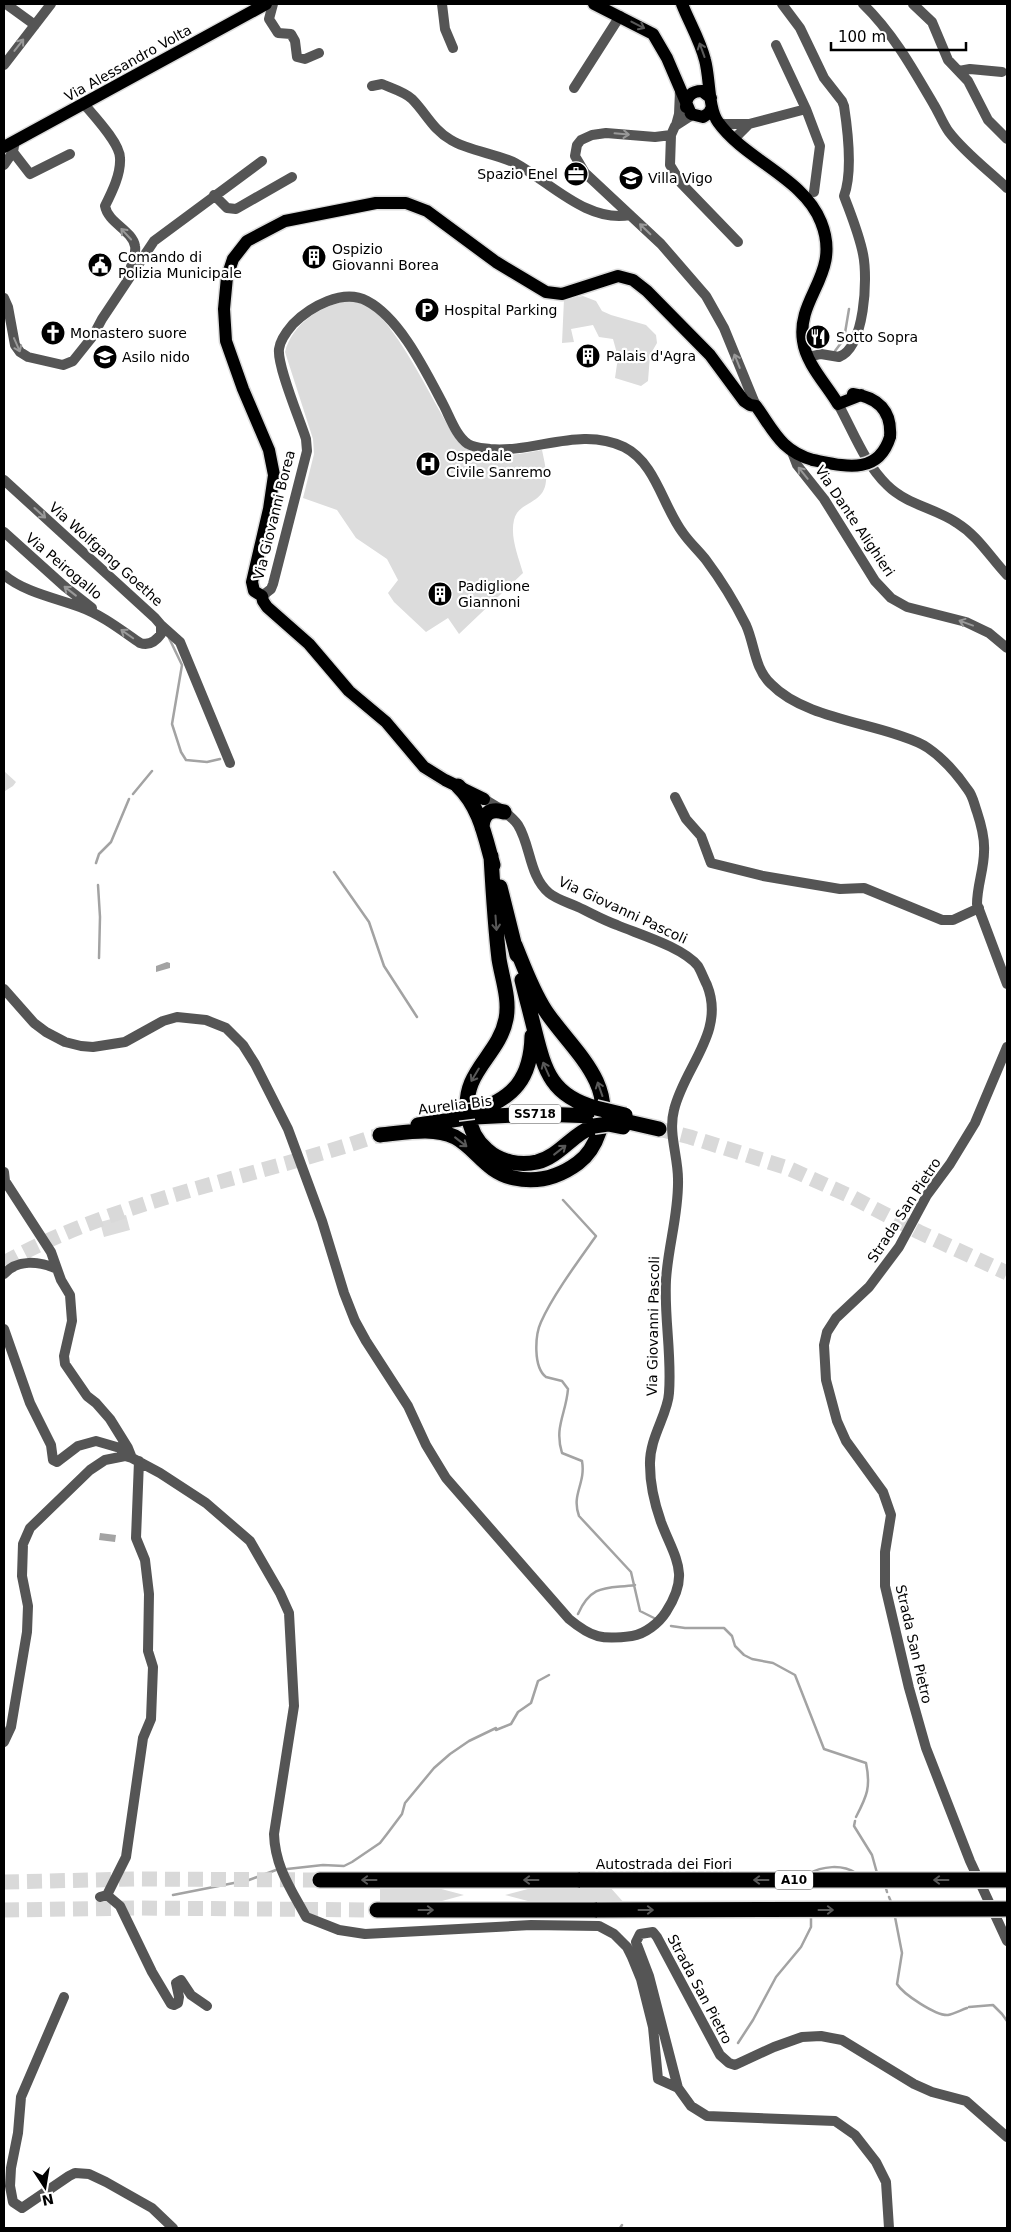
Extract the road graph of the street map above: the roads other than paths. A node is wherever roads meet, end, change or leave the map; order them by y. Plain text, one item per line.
1 (6, 4) edge
2 (51, 4) edge
3 (266, 4) edge
4 (273, 4) edge
5 (442, 4) edge
6 (594, 4) edge
7 (682, 4) edge
8 (782, 4) edge
9 (864, 4) edge
10 (913, 4) edge
11 (620, 16) junction
12 (35, 25) junction
13 (776, 44) dead end
14 (453, 48) dead end
15 (319, 53) dead end
16 (4, 65) edge
17 (959, 71) junction
18 (1002, 72) dead end
19 (372, 86) dead end
20 (574, 88) dead end
21 (680, 91) junction
22 (712, 102) junction
23 (84, 104) junction
24 (806, 109) junction
25 (694, 113) junction
26 (719, 124) junction
27 (749, 124) junction
28 (673, 130) junction
29 (1007, 138) edge
30 (734, 140) junction
31 (10, 147) edge
32 (70, 154) dead end
33 (262, 161) dead end
34 (4, 165) edge
35 (292, 177) dead end
36 (1007, 188) edge
37 (814, 192) dead end
38 (214, 195) junction
39 (630, 215) junction
40 (738, 242) dead end
41 (129, 278) junction
42 (4, 298) edge
43 (808, 357) junction
44 (829, 388) junction
45 (861, 395) junction
46 (838, 404) junction
47 (756, 406) junction
48 (792, 452) junction
49 (4, 480) edge
50 (4, 532) edge
51 (4, 575) edge
52 (1007, 575) edge
53 (262, 596) junction
54 (108, 621) junction
55 (161, 625) junction
56 (1007, 648) edge
57 (230, 763) dead end
58 (458, 786) junction
59 (675, 797) dead end
60 (484, 799) junction
61 (504, 812) junction
62 (480, 821) junction
63 (491, 856) junction
64 (979, 908) junction
65 (515, 944) junction
66 (1007, 984) edge
67 (4, 989) edge
68 (525, 993) junction
69 (1007, 1047) edge
70 (475, 1114) junction
71 (595, 1117) junction
72 (653, 1128) tunnel mouth
73 (4, 1172) edge
74 (57, 1269) junction
75 (4, 1274) edge
76 (4, 1329) edge
77 (132, 1458) junction
78 (4, 1742) edge
79 (320, 1880) tunnel mouth
80 (1007, 1880) edge
81 (1007, 1909) edge
82 (377, 1910) tunnel mouth
83 (1007, 1941) edge
84 (64, 1997) dead end
85 (207, 2006) dead end
86 (678, 2088) junction
87 (1007, 2137) edge
88 (173, 2228) edge
89 (889, 2228) edge

1 - 12 street
2 - 12 street
3 - 23 main road, Via Alessandro Volta
4 - 15 street
5 - 14 street
6 - 11 main road
22 -> 7 main road
8 - 43 street
9 - 36 street
10 - 17 street
11 - 20 street
11 -> 21 main road
16 -> 12 street
13 - 24 street
17 - 18 street
17 - 29 street
19 - 39 street
21 - 25 main road
21 - 28 street
22 - 25 main road
22 - 25 main road
22 - 26 main road
23 - 31 main road, Via Alessandro Volta
41 -> 23 street
24 - 27 street
24 - 37 street
25 - 26 main road
25 - 28 street
26 - 27 street
26 - 30 main road
27 - 30 street
39 -> 28 street
28 - 40 street
30 - 43 main road
31 - 32 street
31 - 34 street
33 - 38 street
35 - 38 street
38 - 41 street
47 -> 39 street
42 -> 41 street
43 - 44 main road
44 - 45 main road
44 - 46 main road
45 - 46 main road
45 - 48 main road, bridge
46 - 52 street
47 - 48 main road, Via Dante Alighieri
47 - 53 main road, Via Giovanni Borea
56 -> 48 street, Via Dante Alighieri
49 -> 55 street, Via Wolfgang Goethe
54 -> 50 street, Via Peirogallo
51 - 54 street, Via Wolfgang Goethe
53 - 58 main road, Via Giovanni Pascoli
53 - 64 street, Via Giovanni Borea
55 -> 54 street, Via Wolfgang Goethe
55 - 57 street
58 - 60 main road, Via Giovanni Pascoli
58 - 62 highway
59 - 64 street
60 - 61 street, Via Giovanni Pascoli
60 - 62 highway
61 - 62 highway
61 - 67 street, Via Giovanni Pascoli
62 - 63 highway
63 - 65 highway
63 -> 71 highway
64 - 66 street
65 - 68 highway
70 -> 65 highway, Aurelia Bis / SS718
68 - 70 highway
71 -> 68 highway
69 - 83 street, Strada San Pietro
70 - 71 highway, Aurelia Bis / SS718
71 - 72 highway, Aurelia Bis / SS718
73 - 74 street
74 - 75 street
74 - 77 street
76 - 77 street
77 - 78 street
77 - 85 street
77 - 86 street
80 -> 79 highway, Autostrada dei Fiori / A10, bridge
82 -> 81 highway, A10, bridge
84 - 88 street
86 - 87 street, Strada San Pietro
86 - 89 street, Strada San Pietro

